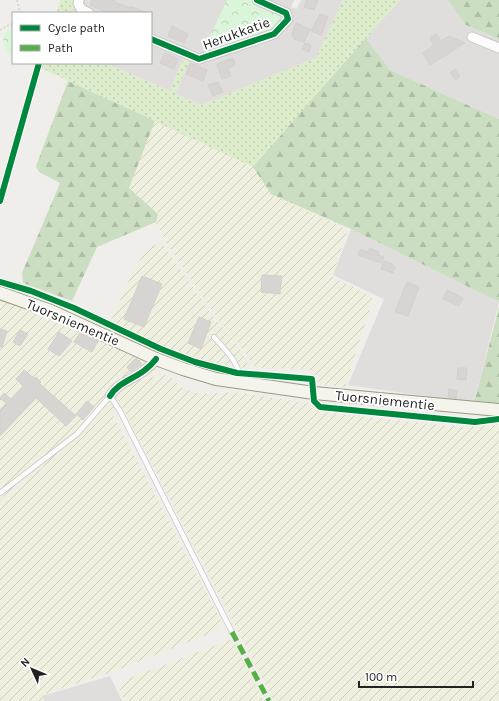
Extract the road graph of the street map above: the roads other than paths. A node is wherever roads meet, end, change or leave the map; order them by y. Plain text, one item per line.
1 (256, 0) edge
2 (80, 4) edge
3 (88, 12) edge
4 (472, 37) dead end
5 (152, 39) edge
6 (499, 48) edge
7 (0, 293) edge
8 (214, 337) dead end
9 (156, 359) junction
10 (240, 383) junction
11 (110, 396) junction
12 (499, 410) edge
13 (0, 493) edge
14 (232, 632) dead end

1 - 5 street, Herukkatie
2 - 3 street
4 - 6 street
7 - 9 main road, Tuorsniementie
8 - 10 lane
9 - 10 main road, Tuorsniementie
9 - 11 street
10 - 12 main road, Tuorsniementie
11 - 13 lane
11 - 14 lane

